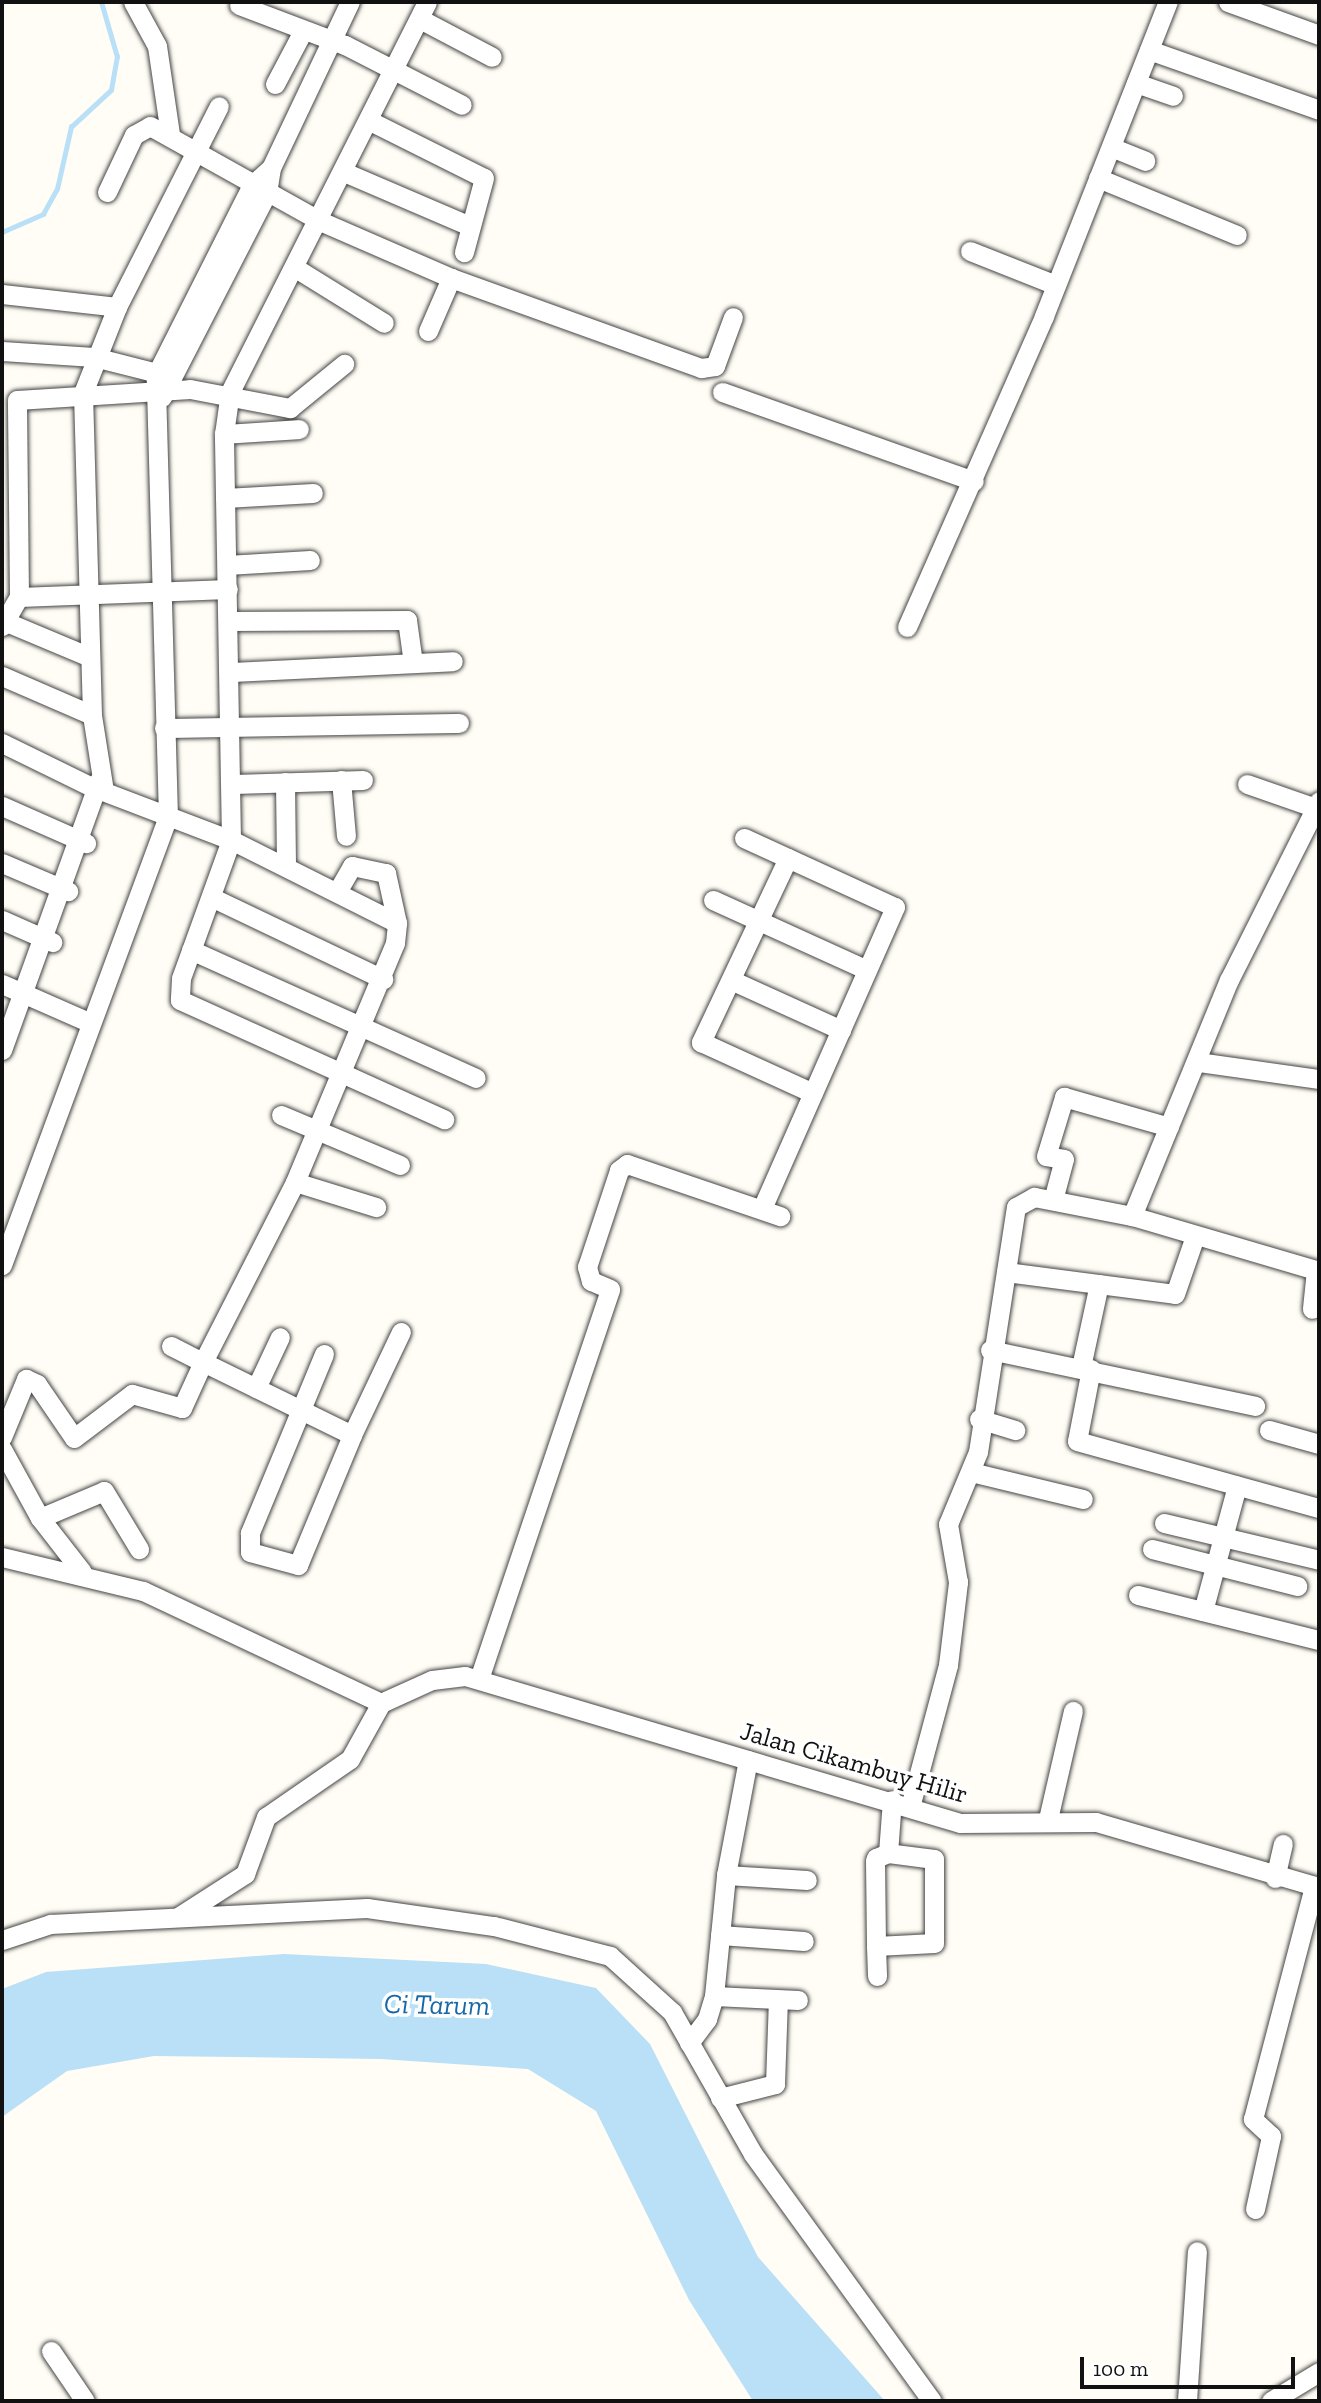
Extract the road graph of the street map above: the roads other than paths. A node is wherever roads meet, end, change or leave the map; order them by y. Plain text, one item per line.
1 (133, 2) edge
2 (350, 2) edge
3 (1168, 2) edge
4 (1228, 2) edge
5 (239, 5) dead end
6 (424, 10) edge
7 (303, 31) junction
8 (1319, 35) edge
9 (331, 41) junction
10 (1149, 50) junction
11 (492, 57) dead end
12 (395, 69) junction
13 (1136, 83) junction
14 (275, 84) dead end
15 (1173, 96) dead end
16 (462, 105) dead end
17 (219, 106) dead end
18 (1319, 110) edge
19 (370, 121) junction
20 (170, 134) junction
21 (1111, 147) junction
22 (197, 151) junction
23 (1145, 162) dead end
24 (344, 172) junction
25 (1098, 178) junction
26 (259, 189) junction
27 (107, 192) dead end
28 (320, 221) junction
29 (470, 226) junction
30 (1237, 235) dead end
31 (970, 251) dead end
32 (464, 252) dead end
33 (296, 269) junction
34 (451, 278) junction
35 (1056, 285) junction
36 (2, 294) edge
37 (117, 307) junction
38 (733, 317) dead end
39 (384, 323) dead end
40 (428, 331) dead end
41 (2, 351) edge
42 (94, 357) junction
43 (344, 364) dead end
44 (162, 387) junction
45 (722, 391) dead end
46 (230, 392) junction
47 (83, 393) junction
48 (299, 429) dead end
49 (224, 434) junction
50 (974, 481) junction
51 (313, 493) dead end
52 (225, 498) junction
53 (310, 560) dead end
54 (227, 565) junction
55 (228, 589) junction
56 (159, 591) junction
57 (86, 593) junction
58 (19, 597) junction
59 (230, 621) junction
60 (3, 624) edge
61 (907, 627) dead end
62 (90, 657) junction
63 (453, 661) dead end
64 (413, 663) junction
65 (232, 672) junction
66 (2, 676) edge
67 (92, 715) junction
68 (459, 723) dead end
69 (232, 727) junction
70 (164, 729) junction
71 (2, 743) edge
72 (341, 780) junction
73 (363, 780) dead end
74 (285, 782) junction
75 (234, 784) junction
76 (1247, 784) dead end
77 (98, 786) junction
78 (1317, 805) edge
79 (2, 806) edge
80 (168, 817) junction
81 (346, 836) dead end
82 (744, 838) dead end
83 (231, 840) junction
84 (81, 841) junction
85 (788, 858) junction
86 (2, 863) edge
87 (286, 866) junction
88 (64, 888) junction
89 (337, 892) junction
90 (211, 897) junction
91 (713, 900) dead end
92 (2, 920) edge
93 (759, 921) junction
94 (397, 923) junction
95 (47, 939) junction
96 (191, 950) junction
97 (867, 970) junction
98 (383, 979) junction
99 (731, 981) junction
100 (2, 984) edge
101 (22, 992) junction
102 (91, 1023) junction
103 (363, 1026) junction
104 (841, 1030) junction
105 (5, 1050) edge
106 (1198, 1062) junction
107 (344, 1074) junction
108 (476, 1078) dead end
109 (1319, 1079) edge
110 (813, 1093) junction
111 (281, 1115) dead end
112 (444, 1119) dead end
113 (1169, 1127) junction
114 (318, 1131) junction
115 (400, 1165) dead end
116 (295, 1182) junction
117 (1053, 1200) junction
118 (376, 1208) dead end
119 (1132, 1216) junction
120 (1195, 1236) junction
121 (7, 1240) edge
122 (2, 1265) edge
123 (1006, 1272) junction
124 (1099, 1284) junction
125 (1312, 1309) dead end
126 (401, 1332) dead end
127 (280, 1337) dead end
128 (171, 1346) dead end
129 (989, 1350) junction
130 (324, 1354) dead end
131 (203, 1362) junction
132 (1086, 1368) junction
133 (256, 1388) junction
134 (1255, 1406) dead end
135 (301, 1410) junction
136 (979, 1419) junction
137 (1015, 1430) dead end
138 (1269, 1430) dead end
139 (352, 1435) junction
140 (2, 1437) edge
141 (1319, 1444) edge
142 (2, 1449) edge
143 (971, 1472) junction
144 (1237, 1486) junction
145 (1083, 1499) dead end
146 (1319, 1508) edge
147 (40, 1518) junction
148 (1164, 1523) dead end
149 (1223, 1538) junction
150 (139, 1549) dead end
151 (1152, 1549) dead end
152 (2, 1557) edge
153 (1319, 1560) edge
154 (1215, 1566) junction
155 (82, 1572) junction
156 (1297, 1586) dead end
157 (1138, 1595) dead end
158 (1203, 1611) junction
159 (1319, 1640) edge
160 (480, 1679) junction
161 (376, 1710) junction
162 (1073, 1711) dead end
163 (748, 1760) junction
164 (901, 1803) junction
165 (1048, 1819) junction
166 (1283, 1844) dead end
167 (888, 1853) junction
168 (726, 1875) junction
169 (1275, 1878) junction
170 (807, 1880) dead end
171 (1316, 1886) edge
172 (178, 1917) junction
173 (720, 1935) junction
174 (2, 1940) edge
175 (804, 1941) dead end
176 (876, 1945) junction
177 (877, 1976) dead end
178 (714, 1996) junction
179 (689, 2042) junction
180 (720, 2098) junction
181 (1255, 2209) dead end
182 (1197, 2251) dead end
183 (51, 2351) dead end
184 (1319, 2372) edge
185 (85, 2401) edge
186 (932, 2401) edge
187 (1187, 2401) edge
188 (1270, 2401) edge

1 - 20 street
2 - 9 street
3 - 10 street
4 - 8 street
5 - 7 street
6 - 11 street
6 - 12 street
7 - 9 street
7 - 14 street
9 - 12 street
9 - 26 street
10 - 13 street
10 - 18 street
12 - 16 street
12 - 19 street
13 - 15 street
13 - 21 street
17 - 22 street
19 - 24 street
19 - 29 street
20 - 22 street
20 - 27 street
21 - 23 street
21 - 25 street
22 - 26 street
22 - 37 street
24 - 28 street
24 - 29 street
25 - 30 street
25 - 35 street
26 - 28 street
26 - 44 street
28 - 33 street
28 - 34 street
29 - 32 street
31 - 35 street
33 - 39 street
33 - 46 street
34 - 38 street
34 - 40 street
35 - 50 street
36 - 37 street
37 - 42 street
41 - 42 street
42 - 44 street
42 - 47 street
43 - 46 street
44 - 46 street
44 - 47 street
44 - 56 street
45 - 50 street
46 - 49 street
47 - 57 street
47 - 58 street
48 - 49 street
49 - 52 street
50 - 61 street
51 - 52 street
52 - 54 street
53 - 54 street
54 - 55 street
55 - 56 street
55 - 59 street
56 - 57 street
56 - 70 street
57 - 58 street
57 - 62 street
58 - 60 street
59 - 64 street
59 - 65 street
60 - 62 street
62 - 67 street
63 - 64 street
64 - 65 street
65 - 69 street
66 - 67 street
67 - 77 street
68 - 69 street
69 - 70 street
69 - 75 street
70 - 80 street
71 - 77 street
72 - 73 street
72 - 74 street
72 - 81 street
74 - 75 street
74 - 87 street
75 - 83 street
76 - 78 street
77 - 80 street
77 - 84 street
78 - 106 street
79 - 84 street
80 - 83 street
80 - 102 street
82 - 85 street
83 - 87 street
83 - 90 street
84 - 88 street
85 - 93 street
85 - 97 street
86 - 88 street
87 - 89 street
88 - 95 street
89 - 94 street
89 - 94 street
90 - 96 street
90 - 98 street
91 - 93 street
92 - 95 street
93 - 97 street
93 - 99 street
94 - 98 street
95 - 101 street
96 - 103 street
96 - 107 street
97 - 104 street
98 - 103 street
99 - 104 street
99 - 110 street
100 - 101 street
101 - 102 street
101 - 105 street
102 - 121 street
103 - 107 street
103 - 108 street
104 - 110 street
106 - 109 street
106 - 113 street
107 - 112 street
107 - 114 street
110 - 160 street
111 - 114 street
113 - 117 street
113 - 119 street
114 - 115 street
114 - 116 street
116 - 118 street
116 - 131 street
117 - 119 street
117 - 123 street
119 - 120 street
120 - 124 street
120 - 125 street
121 - 122 street
123 - 124 street
123 - 129 street
124 - 132 street
126 - 139 street
127 - 133 street
128 - 131 street
129 - 132 street
129 - 136 street
130 - 135 street
131 - 133 street
131 - 140 street
132 - 134 street
132 - 144 street
133 - 135 street
135 - 139 street
135 - 139 street
136 - 137 street
136 - 143 street
138 - 141 street
142 - 147 street
143 - 145 street
143 - 164 street
144 - 146 street
144 - 149 street
147 - 150 street
147 - 155 street
148 - 149 street
149 - 153 street
149 - 154 street
151 - 154 street
152 - 155 street
154 - 156 street
154 - 158 street
155 - 161 street
157 - 158 street
158 - 159 street
160 - 161 street, Jalan Cikambuy Hilir
160 - 163 street, Jalan Cikambuy Hilir
161 - 172 street
162 - 165 street
163 - 164 street, Jalan Cikambuy Hilir
163 - 168 street
164 - 165 street, Jalan Cikambuy Hilir
164 - 167 street
165 - 169 street, Jalan Cikambuy Hilir
166 - 169 street
167 - 176 street
167 - 176 street
168 - 170 street
168 - 173 street
169 - 171 street, Jalan Cikambuy Hilir
171 - 181 street
172 - 174 street
172 - 179 street
173 - 175 street
173 - 178 street
176 - 177 street
178 - 179 street
178 - 180 street
179 - 180 street
180 - 186 street
182 - 187 street
183 - 185 street
184 - 188 street

